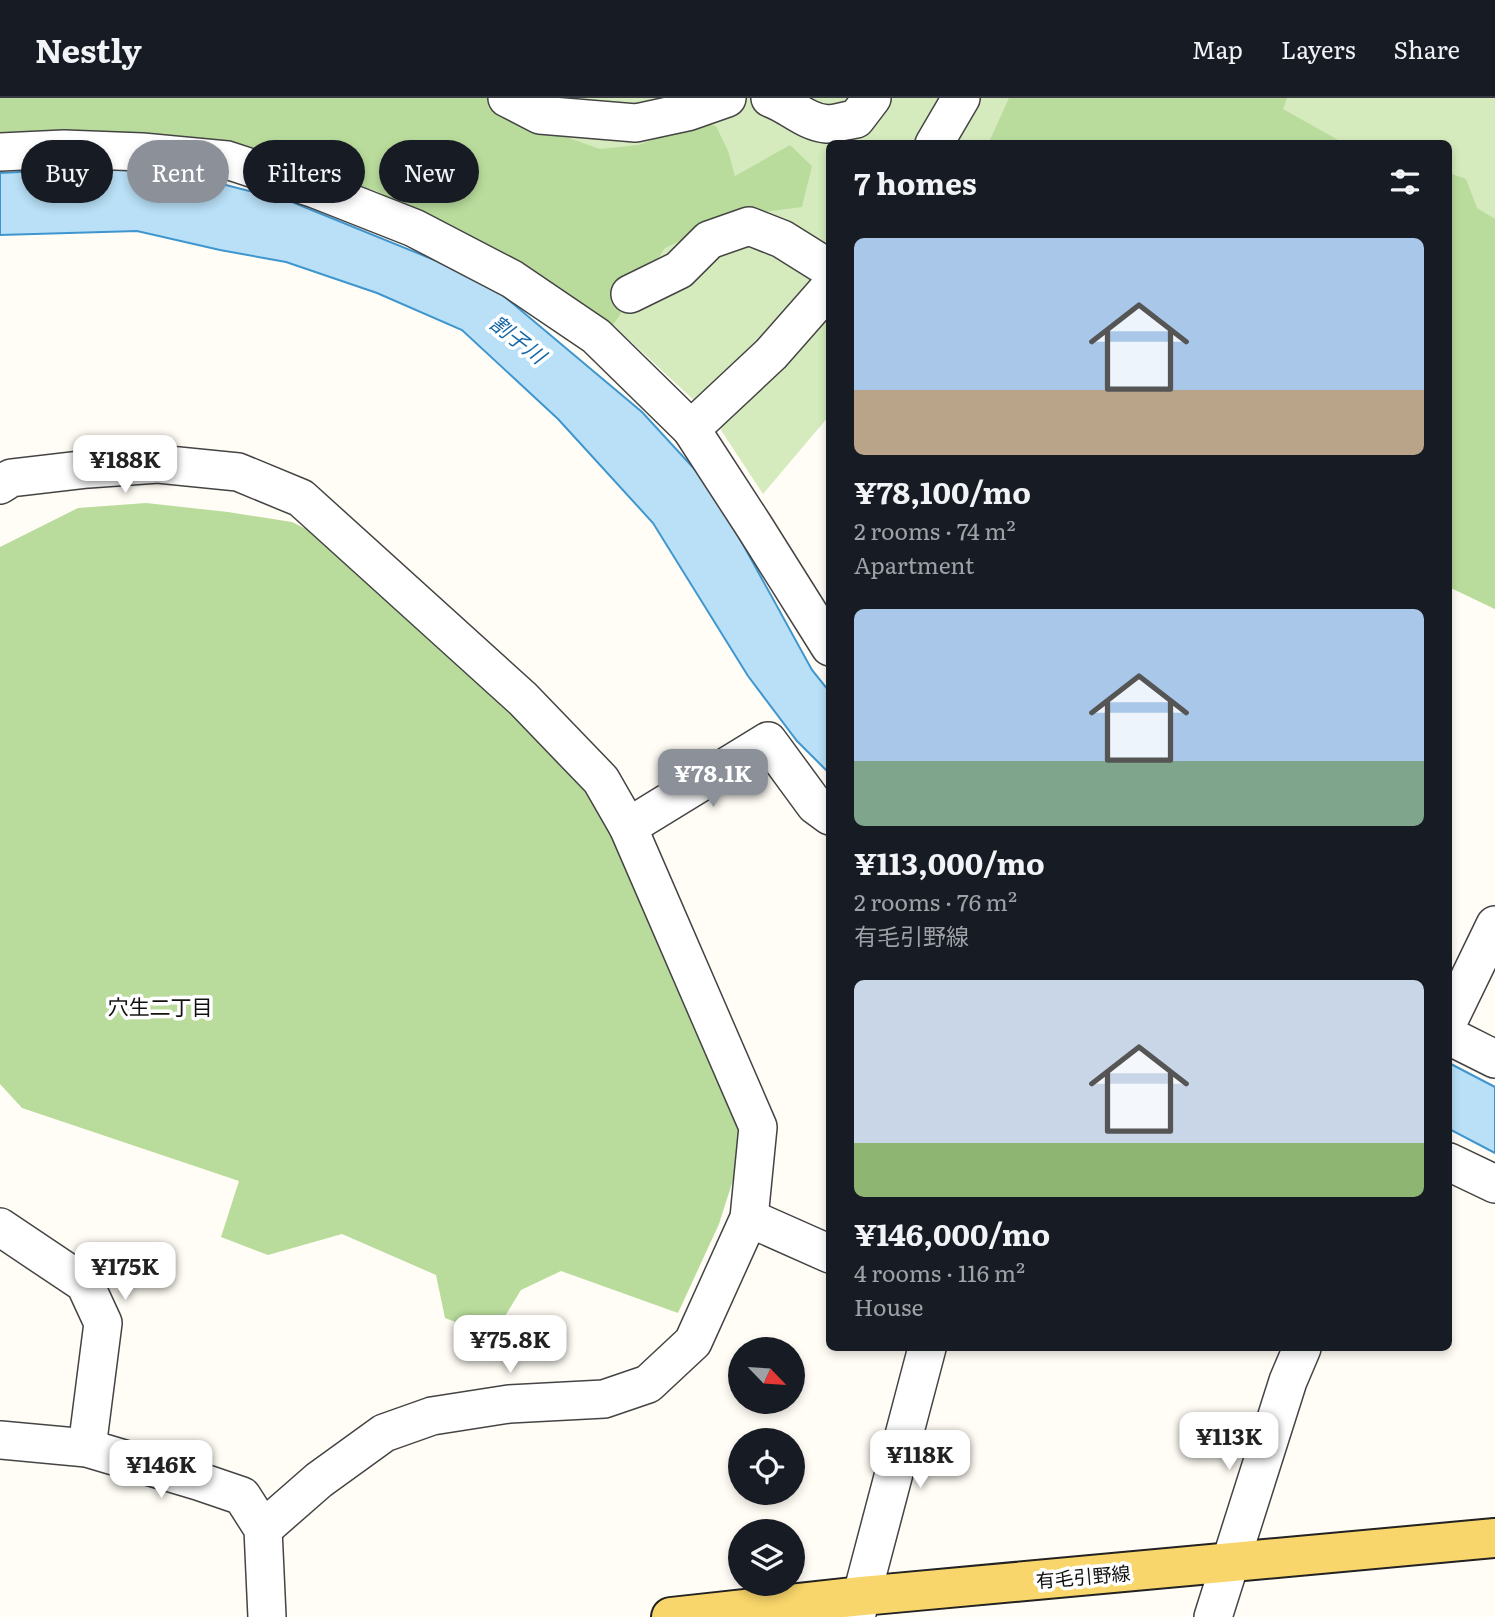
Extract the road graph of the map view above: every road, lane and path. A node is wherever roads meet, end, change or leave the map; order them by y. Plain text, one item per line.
1 (507, 98) edge
2 (727, 98) edge
3 (770, 98) edge
4 (872, 98) edge
5 (961, 98) edge
6 (936, 140) edge
7 (0, 152) edge
8 (826, 266) edge
9 (826, 292) edge
10 (630, 294) dead end
11 (691, 429) junction
12 (0, 485) edge
13 (826, 641) edge
14 (826, 813) edge
15 (628, 827) junction
16 (1495, 925) edge
17 (1452, 1014) edge
18 (1452, 1038) edge
19 (1495, 1059) edge
20 (1452, 1163) edge
21 (1495, 1184) edge
22 (749, 1218) junction
23 (0, 1227) edge
24 (826, 1252) edge
25 (926, 1351) edge
26 (1301, 1351) edge
27 (0, 1440) edge
28 (87, 1448) junction
29 (263, 1528) junction
30 (1495, 1538) edge
31 (1230, 1562) junction
32 (859, 1606) edge
33 (267, 1617) edge
34 (671, 1617) edge
35 (1213, 1617) edge

1 - 2 street
3 - 4 street
5 - 6 street
7 - 11 street
8 - 10 street
9 - 11 street
11 - 13 street
12 - 15 street
14 - 15 street
15 - 22 street
16 - 17 street
18 - 19 street
20 - 21 street
22 - 24 street
22 - 29 street
23 - 28 street
25 - 32 street
26 - 31 street
27 - 28 street
28 - 29 street
29 - 33 street
30 - 31 main road, 有毛引野線
31 - 32 main road, 有毛引野線
31 - 35 street
32 - 34 main road, 有毛引野線

